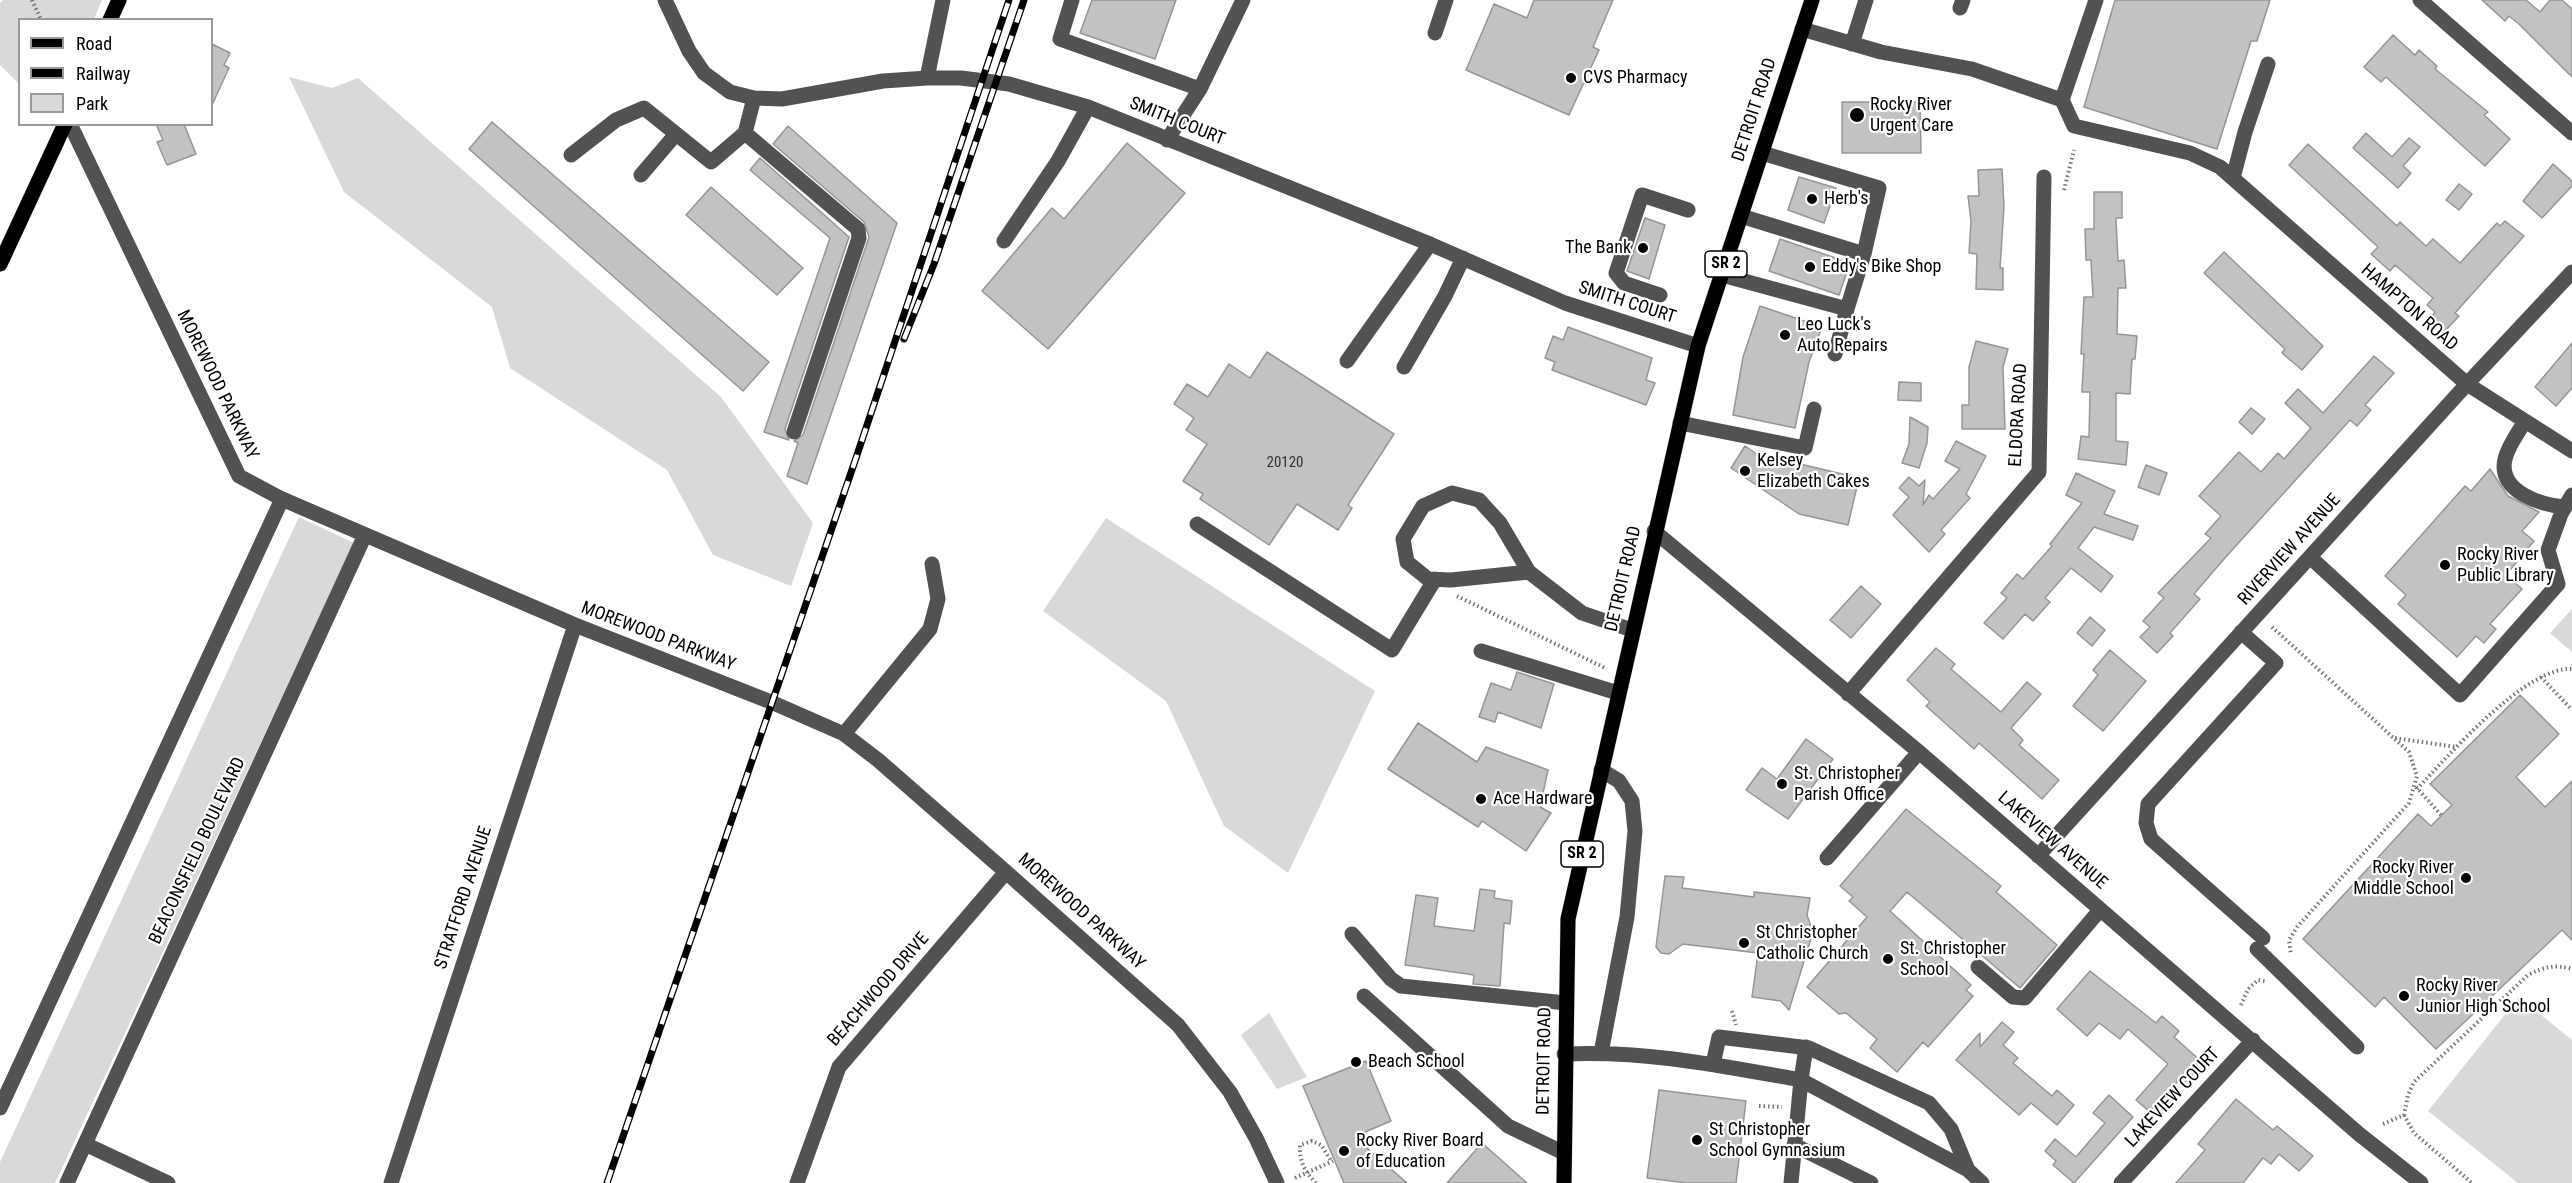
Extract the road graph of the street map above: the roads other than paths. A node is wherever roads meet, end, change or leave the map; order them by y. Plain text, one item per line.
1 (119, 0) edge
2 (665, 0) edge
3 (943, 0) edge
4 (1072, 0) edge
5 (1243, 0) edge
6 (1446, 0) edge
7 (1812, 0) edge
8 (1866, 0) edge
9 (2096, 0) edge
10 (2420, 0) edge
11 (111, 18) edge
12 (1802, 29) junction
13 (1435, 33) dead end
14 (1852, 44) junction
15 (2268, 64) dead end
16 (927, 78) junction
17 (1200, 89) junction
18 (754, 98) junction
19 (2062, 100) junction
20 (1088, 107) junction
21 (64, 126) edge
22 (71, 126) edge
23 (745, 133) junction
24 (2572, 133) edge
25 (676, 134) junction
26 (1167, 140) junction
27 (1762, 153) junction
28 (571, 155) dead end
29 (641, 175) dead end
30 (2044, 177) dead end
31 (2233, 178) junction
32 (1688, 210) dead end
33 (1741, 216) junction
34 (1004, 241) dead end
35 (1430, 244) junction
36 (1864, 254) junction
37 (1463, 258) junction
38 (0, 264) edge
39 (2572, 272) edge
40 (1722, 275) junction
41 (1659, 295) dead end
42 (1847, 309) junction
43 (1698, 346) junction
44 (1835, 354) dead end
45 (1347, 361) dead end
46 (1404, 368) dead end
47 (2467, 384) junction
48 (1814, 409) dead end
49 (2525, 421) junction
50 (1680, 423) junction
51 (794, 432) dead end
52 (2572, 451) edge
53 (282, 499) junction
54 (2569, 501) edge
55 (1197, 524) dead end
56 (1654, 531) junction
57 (365, 535) junction
58 (2310, 557) junction
59 (932, 564) dead end
60 (1529, 572) junction
61 (1435, 579) junction
62 (575, 625) junction
63 (1632, 630) junction
64 (2241, 632) junction
65 (1481, 651) dead end
66 (1618, 693) junction
67 (1848, 694) junction
68 (844, 734) junction
69 (1919, 752) junction
70 (1601, 770) junction
71 (2038, 856) junction
72 (1827, 858) dead end
73 (1006, 872) junction
74 (2100, 910) junction
75 (1352, 934) dead end
76 (1978, 967) dead end
77 (1364, 996) dead end
78 (1566, 1003) junction
79 (2253, 1040) junction
80 (1806, 1047) junction
81 (2357, 1047) dead end
82 (1601, 1053) junction
83 (1564, 1054) junction
84 (1713, 1064) junction
85 (1801, 1080) junction
86 (0, 1108) edge
87 (85, 1144) junction
88 (1794, 1145) junction
89 (1562, 1152) junction
90 (1968, 1170) junction
91 (67, 1183) edge
92 (168, 1183) edge
93 (390, 1183) edge
94 (797, 1183) edge
95 (1277, 1183) edge
96 (1564, 1183) edge
97 (1791, 1183) edge
98 (1871, 1183) edge
99 (1982, 1183) edge
100 (2121, 1183) edge
101 (2421, 1183) edge

1 - 11 main road
2 - 18 street, SMITH COURT
3 - 16 street
4 - 17 street
5 - 17 street
6 - 13 street
7 - 12 main road, DETROIT ROAD / SR 2
8 - 14 street
9 - 19 street
10 - 24 street
12 - 14 street
12 - 27 main road, DETROIT ROAD / SR 2
14 - 19 street
15 - 31 street
16 - 18 street, SMITH COURT
16 - 20 street, SMITH COURT
17 - 26 street
18 - 23 street
19 - 31 street, HAMPTON ROAD
20 - 26 street, SMITH COURT
20 - 34 street
21 - 38 main road
22 - 53 street, MOREWOOD PARKWAY
23 - 25 street
23 - 51 street
25 - 28 street
25 - 29 street
26 - 35 street, SMITH COURT
27 - 33 main road, DETROIT ROAD / SR 2
27 - 36 street
30 - 67 street, ELDORA ROAD
31 - 47 street, HAMPTON ROAD
32 - 41 street
33 - 36 street
33 - 40 main road, DETROIT ROAD / SR 2
35 - 37 street, SMITH COURT
35 - 45 street
36 - 42 street
37 - 43 street, SMITH COURT
37 - 46 street
39 - 47 street, RIVERVIEW AVENUE
40 - 42 street
40 - 43 main road, DETROIT ROAD / SR 2
42 - 44 street
43 - 50 main road, DETROIT ROAD / SR 2
47 - 49 street, HAMPTON ROAD
47 - 58 street, RIVERVIEW AVENUE
48 - 50 street
49 - 52 street, HAMPTON ROAD
49 - 54 street
50 - 56 main road, DETROIT ROAD / SR 2
53 - 57 street, MOREWOOD PARKWAY
53 - 86 street
54 - 58 street
55 - 61 street
56 - 63 main road, DETROIT ROAD / SR 2
56 - 67 street, LAKEVIEW AVENUE
57 - 62 street, MOREWOOD PARKWAY
57 - 87 street, BEACONSFIELD BOULEVARD
58 - 64 street, RIVERVIEW AVENUE
59 - 68 street
60 - 61 street
60 - 61 street
60 - 63 street
62 - 68 street, MOREWOOD PARKWAY
62 - 93 street, STRATFORD AVENUE
63 - 66 main road, DETROIT ROAD / SR 2
64 - 71 street, RIVERVIEW AVENUE
64 - 81 street
65 - 66 street
66 - 70 main road, DETROIT ROAD / SR 2
67 - 69 street, LAKEVIEW AVENUE
68 - 73 street, MOREWOOD PARKWAY
69 - 71 street, LAKEVIEW AVENUE
69 - 72 street
70 - 78 main road, DETROIT ROAD / SR 2
70 - 82 street
71 - 74 street, LAKEVIEW AVENUE
73 - 94 street, BEACHWOOD DRIVE
73 - 95 street, MOREWOOD PARKWAY
74 - 76 street
74 - 79 street, LAKEVIEW AVENUE
75 - 78 street
77 - 89 street
78 - 83 main road, DETROIT ROAD / SR 2
79 - 100 street, LAKEVIEW COURT
79 - 101 street, LAKEVIEW AVENUE
80 - 84 street
80 - 85 street
80 - 90 street
82 - 83 street
82 - 84 street
83 - 89 main road, DETROIT ROAD / SR 2
84 - 85 street
85 - 88 street
85 - 90 street
87 - 91 street, BEACONSFIELD BOULEVARD
87 - 92 street
88 - 97 street
88 - 98 street
89 - 96 main road, DETROIT ROAD / SR 2
90 - 99 street

